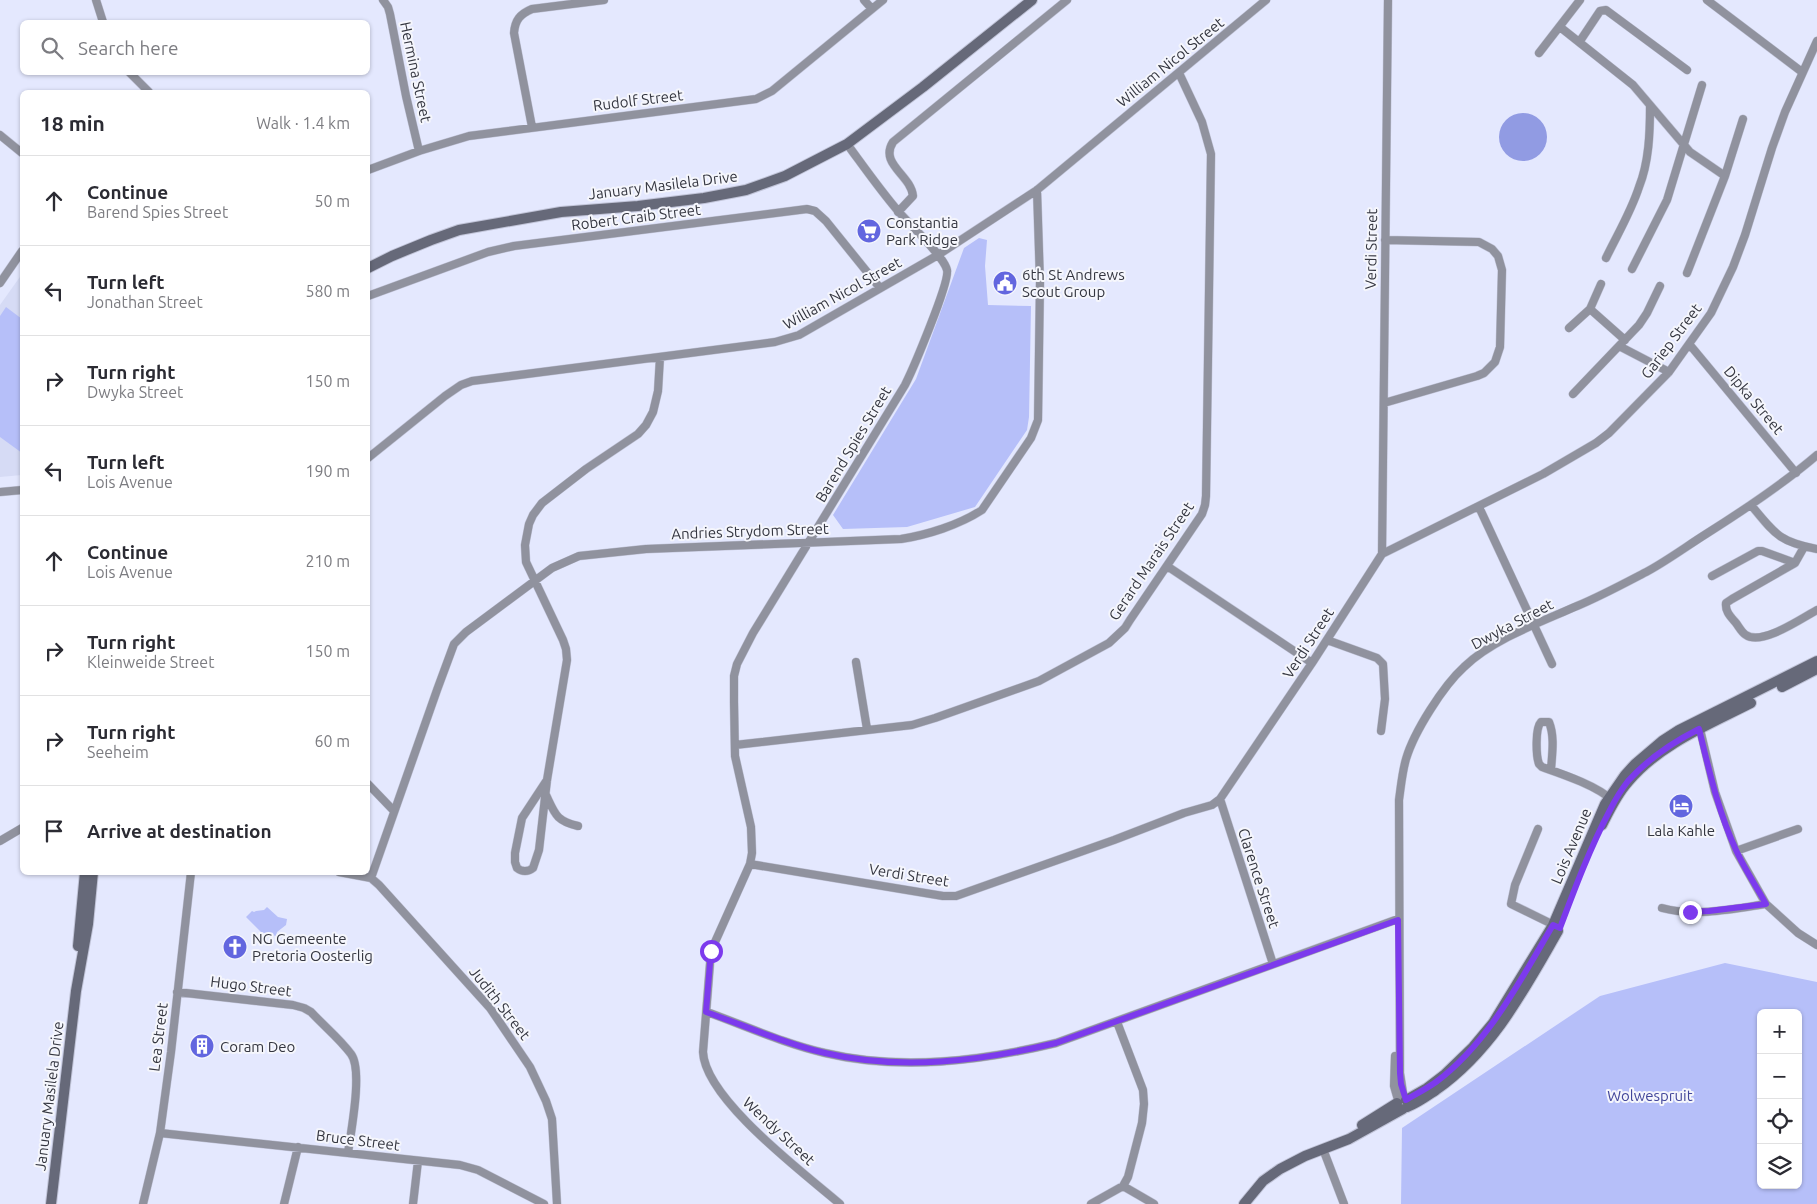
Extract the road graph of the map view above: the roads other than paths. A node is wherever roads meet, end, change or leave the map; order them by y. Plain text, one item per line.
1 (96, 0) edge
2 (383, 0) edge
3 (604, 0) edge
4 (864, 0) edge
5 (883, 0) edge
6 (1032, 0) edge
7 (1067, 0) edge
8 (1266, 0) edge
9 (1388, 0) edge
10 (1580, 0) edge
11 (1707, 0) edge
12 (872, 9) junction
13 (102, 20) edge
14 (1560, 26) junction
15 (1817, 41) edge
16 (1580, 42) junction
17 (1539, 52) dead end
18 (1686, 70) dead end
19 (1802, 72) junction
20 (1179, 73) junction
21 (132, 75) edge
22 (1702, 85) dead end
23 (147, 90) edge
24 (1650, 106) junction
25 (1743, 119) dead end
26 (532, 127) junction
27 (0, 136) edge
28 (847, 144) junction
29 (1684, 144) junction
30 (20, 151) edge
31 (419, 151) junction
32 (370, 169) edge
33 (1725, 176) junction
34 (1037, 190) junction
35 (898, 212) junction
36 (1385, 240) junction
37 (20, 255) edge
38 (938, 255) junction
39 (1606, 258) dead end
40 (370, 267) edge
41 (1632, 269) dead end
42 (1687, 273) dead end
43 (0, 283) edge
44 (1601, 284) dead end
45 (1660, 286) dead end
46 (880, 288) junction
47 (370, 295) edge
48 (1590, 310) junction
49 (1569, 328) dead end
50 (1622, 343) junction
51 (1690, 344) junction
52 (660, 357) junction
53 (1669, 372) junction
54 (1574, 394) dead end
55 (1384, 403) junction
56 (370, 456) edge
57 (1817, 456) edge
58 (1796, 473) junction
59 (20, 490) edge
60 (0, 492) edge
61 (1751, 505) junction
62 (1479, 507) junction
63 (808, 543) junction
64 (1804, 547) junction
65 (1817, 549) edge
66 (1382, 554) junction
67 (1795, 563) junction
68 (1167, 566) junction
69 (1712, 576) dead end
70 (535, 581) junction
71 (1817, 610) edge
72 (1535, 625) junction
73 (1327, 640) junction
74 (1817, 661) edge
75 (856, 662) dead end
76 (1312, 663) junction
77 (1552, 664) dead end
78 (1817, 669) edge
79 (1699, 725) junction
80 (867, 729) junction
81 (1381, 731) dead end
82 (735, 746) junction
83 (1551, 770) junction
84 (547, 780) junction
85 (370, 786) edge
86 (546, 794) junction
87 (1220, 800) junction
88 (1612, 800) junction
89 (394, 811) junction
90 (578, 826) dead end
91 (20, 829) edge
92 (1538, 829) dead end
93 (1798, 829) dead end
94 (0, 841) edge
95 (1736, 851) junction
96 (750, 864) junction
97 (85, 875) edge
98 (93, 875) edge
99 (191, 875) edge
100 (354, 875) edge
101 (371, 878) junction
102 (1766, 904) junction
103 (1662, 908) dead end
104 (1398, 920) junction
105 (1556, 926) junction
106 (1817, 945) edge
107 (1272, 964) junction
108 (76, 991) junction
109 (178, 992) junction
110 (706, 1012) junction
111 (1117, 1022) junction
112 (1403, 1103) junction
113 (160, 1132) junction
114 (298, 1147) junction
115 (1326, 1148) junction
116 (348, 1152) junction
117 (418, 1161) junction
118 (1123, 1186) junction
119 (51, 1204) edge
120 (143, 1204) edge
121 (284, 1204) edge
122 (413, 1204) edge
123 (544, 1204) edge
124 (557, 1204) edge
125 (840, 1204) edge
126 (1092, 1204) edge
127 (1154, 1204) edge
128 (1244, 1204) edge
129 (1344, 1204) edge

1 - 13 street
2 - 31 street, Hermina Street
3 - 26 street
4 - 12 street
5 - 12 street, Rudolf Street
6 - 28 main road, January Masilela Drive
7 - 35 street
8 - 20 street, William Nicol Street
9 - 36 street, Verdi Street
10 - 14 street
11 - 19 street
12 - 26 street, Rudolf Street
14 - 16 street
14 - 17 street
15 - 19 street, Gariep Street
16 - 18 street
16 - 24 street
19 - 51 street, Gariep Street
20 - 34 street, William Nicol Street
20 - 68 street, Gerard Marais Street
21 - 23 street
22 - 29 street
24 - 29 street
24 - 39 street
25 - 33 street
26 - 31 street, Rudolf Street
27 - 30 street
28 - 35 street
28 - 40 main road, January Masilela Drive
29 - 33 street
29 - 41 street
31 - 32 street, Rudolf Street
33 - 42 street
34 - 38 street, William Nicol Street
34 - 63 street, Andries Strydom Street
35 - 38 street
36 - 55 street, Verdi Street
36 - 55 street
37 - 43 street
38 - 46 street, William Nicol Street
38 - 63 street, Barend Spies Street
44 - 48 street
45 - 50 street
46 - 47 street, Robert Craib Street
46 - 52 street, William Nicol Street
48 - 49 street
48 - 50 street
50 - 53 street
50 - 54 street
51 - 53 street, Gariep Street
51 - 58 street, Dipka Street
52 - 56 street, William Nicol Street
52 - 70 street
53 - 62 street, Gariep Street
55 - 66 street, Verdi Street
57 - 58 street, Dwyka Street
58 - 61 street, Dwyka Street
59 - 60 street
61 - 64 street
61 - 72 street, Dwyka Street
62 - 66 street, Gariep Street
62 - 72 street
63 - 70 street, Andries Strydom Street
63 - 82 street, Barend Spies Street
64 - 65 street
64 - 67 street
66 - 73 street, Verdi Street
67 - 69 street
67 - 71 street
68 - 76 street
68 - 80 street, Gerard Marais Street
70 - 84 street
70 - 89 street, Andries Strydom Street
72 - 77 street
72 - 104 street, Dwyka Street
73 - 76 street, Verdi Street
73 - 81 street
74 - 79 main road, Lois Avenue
75 - 80 street
76 - 87 street, Verdi Street
78 - 79 main road, Lois Avenue
79 - 88 main road, Lois Avenue
79 - 95 street
80 - 82 street, Gerard Marais Street
82 - 96 street, Barend Spies Street
83 - 83 street
83 - 88 street
84 - 86 street
84 - 86 street
85 - 89 street
86 - 90 street
87 - 96 street, Verdi Street
87 - 107 street, Clarence Street
88 - 105 main road, Lois Avenue
89 - 101 street, Andries Strydom Street
91 - 94 street
92 - 105 street
93 - 95 street
95 - 102 street
96 - 110 street, Barend Spies Street
97 - 108 main road, January Masilela Drive
98 - 108 main road, January Masilela Drive
99 - 109 street, Lea Street
100 - 101 street
101 - 124 street, Judith Street
102 - 103 street
102 - 106 street
104 - 107 street
104 - 112 street, Dwyka Street
105 - 112 main road, Lois Avenue
107 - 111 street
108 - 119 main road, January Masilela Drive
109 - 113 street, Lea Street
109 - 116 street, Hugo Street
110 - 111 street
110 - 125 street, Wendy Street
111 - 118 street
112 - 115 main road, Lois Avenue
113 - 114 street, Bruce Street
113 - 120 street, Lea Street
114 - 116 street, Bruce Street
114 - 121 street
115 - 128 main road, Lois Avenue
115 - 129 street
116 - 117 street, Bruce Street
117 - 122 street
117 - 123 street, Bruce Street
118 - 126 street
118 - 127 street

